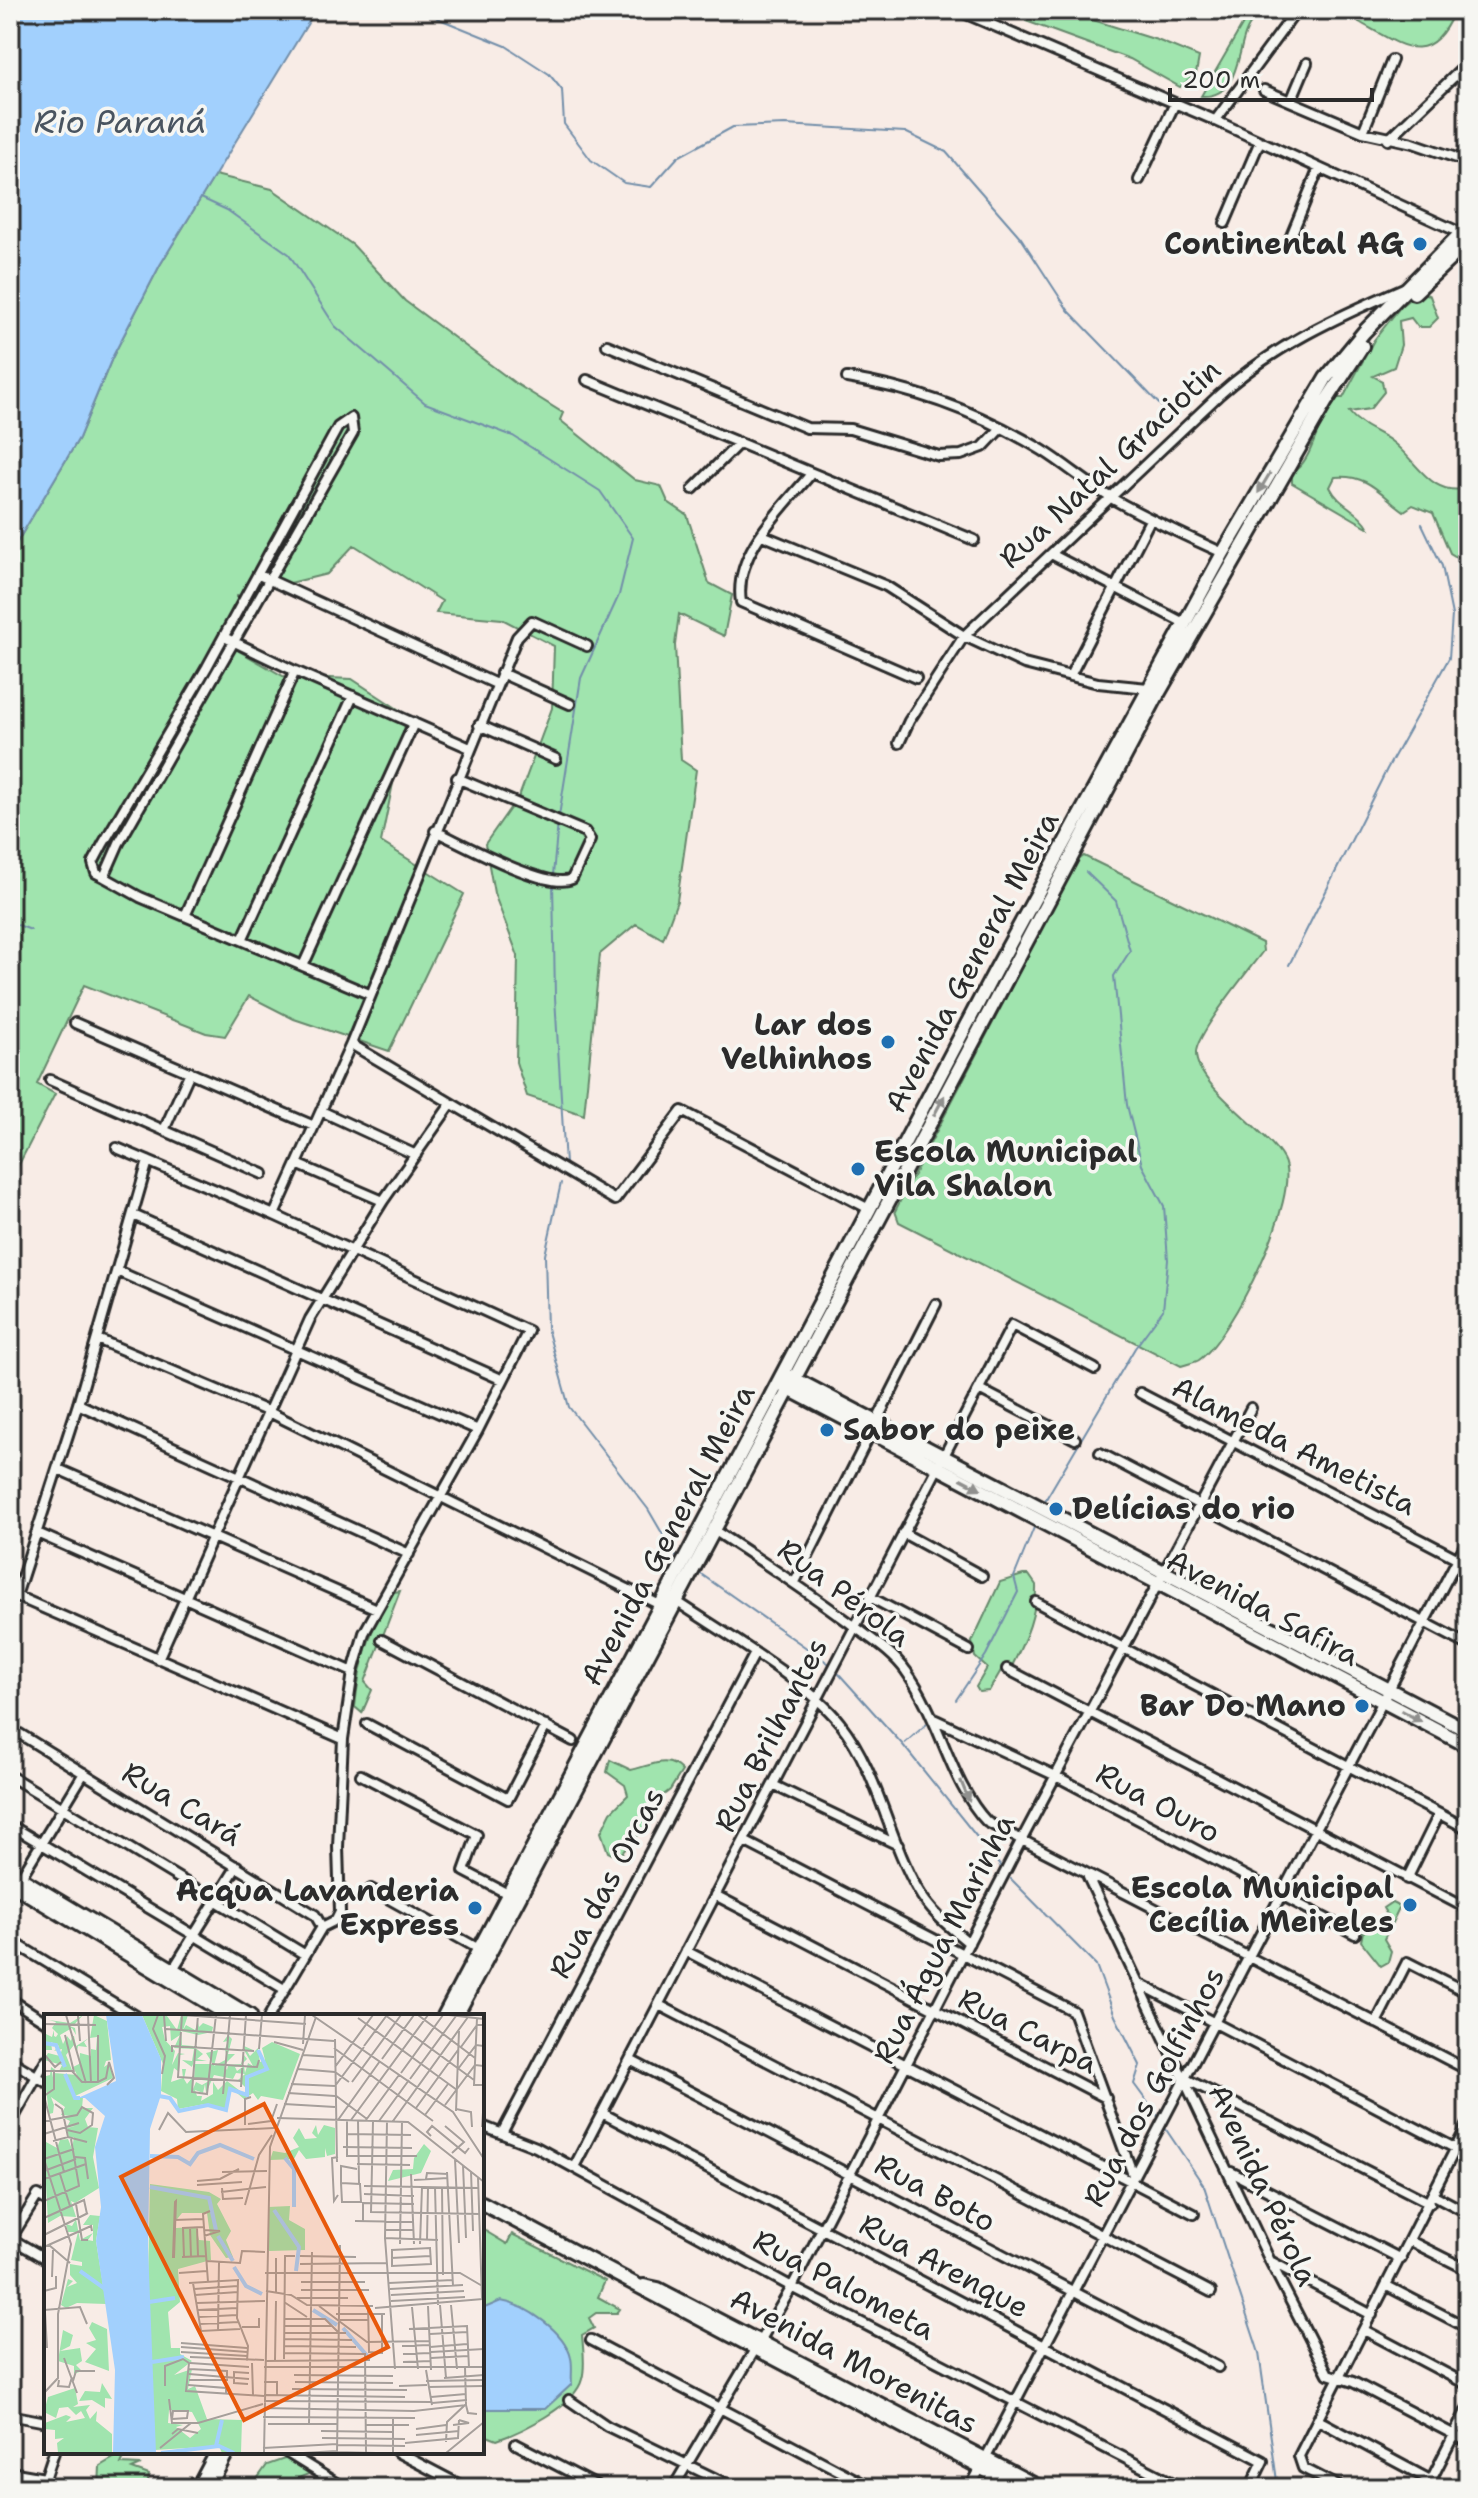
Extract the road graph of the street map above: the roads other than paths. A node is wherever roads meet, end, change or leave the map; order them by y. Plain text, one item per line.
1 (957, 10) edge
2 (1297, 10) edge
3 (1392, 60) dead end
4 (1307, 63) dead end
5 (1468, 63) edge
6 (1264, 90) dead end
7 (1291, 101) junction
8 (1175, 103) junction
9 (1215, 121) junction
10 (1363, 132) junction
11 (1388, 140) junction
12 (1260, 141) junction
13 (1468, 162) edge
14 (1319, 168) junction
15 (1139, 180) dead end
16 (1225, 223) dead end
17 (1466, 235) edge
18 (1289, 241) dead end
19 (1411, 285) junction
20 (607, 345) dead end
21 (847, 378) dead end
22 (587, 380) dead end
23 (1000, 429) junction
24 (738, 444) junction
25 (810, 475) junction
26 (693, 489) dead end
27 (1110, 497) junction
28 (1150, 520) junction
29 (762, 535) junction
30 (974, 540) dead end
31 (1051, 554) junction
32 (1229, 557) junction
33 (259, 575) junction
34 (272, 580) junction
35 (1115, 586) junction
36 (1184, 623) junction
37 (964, 636) junction
38 (224, 637) junction
39 (236, 643) junction
40 (587, 646) dead end
41 (295, 671) junction
42 (501, 673) junction
43 (1070, 676) junction
44 (916, 678) dead end
45 (496, 684) junction
46 (1153, 691) junction
47 (353, 696) junction
48 (570, 704) dead end
49 (414, 723) junction
50 (479, 725) junction
51 (899, 743) dead end
52 (470, 748) junction
53 (556, 759) dead end
54 (457, 778) junction
55 (435, 831) junction
56 (104, 877) junction
57 (185, 916) junction
58 (242, 940) junction
59 (303, 966) junction
60 (369, 994) junction
61 (75, 1023) dead end
62 (351, 1044) junction
63 (190, 1072) junction
64 (50, 1080) dead end
65 (451, 1104) junction
66 (321, 1111) junction
67 (314, 1126) junction
68 (164, 1130) junction
69 (117, 1148) dead end
70 (416, 1155) junction
71 (148, 1161) junction
72 (297, 1164) junction
73 (263, 1174) dead end
74 (383, 1201) junction
75 (876, 1213) junction
76 (133, 1215) junction
77 (274, 1215) junction
78 (352, 1251) junction
79 (117, 1271) junction
80 (322, 1297) junction
81 (936, 1304) dead end
82 (97, 1339) junction
83 (296, 1348) junction
84 (1095, 1369) dead end
85 (503, 1380) junction
86 (785, 1380) junction
87 (979, 1389) junction
88 (1140, 1393) dead end
89 (78, 1404) junction
90 (1251, 1408) dead end
91 (267, 1411) junction
92 (875, 1419) junction
93 (478, 1430) junction
94 (869, 1431) junction
95 (1075, 1439) dead end
96 (1234, 1444) junction
97 (1100, 1453) dead end
98 (942, 1461) junction
99 (58, 1469) junction
100 (239, 1477) junction
101 (442, 1495) junction
102 (1201, 1506) junction
103 (712, 1529) junction
104 (37, 1533) junction
105 (903, 1533) junction
106 (212, 1537) junction
107 (1468, 1539) edge
108 (409, 1554) junction
109 (1458, 1559) junction
110 (1468, 1564) edge
111 (982, 1576) dead end
112 (1163, 1578) junction
113 (795, 1582) junction
114 (870, 1597) junction
115 (185, 1598) junction
116 (1036, 1602) dead end
117 (667, 1603) junction
118 (377, 1609) junction
119 (1423, 1622) junction
120 (854, 1626) junction
121 (382, 1640) dead end
122 (1468, 1645) edge
123 (1123, 1648) junction
124 (969, 1650) dead end
125 (754, 1655) junction
126 (158, 1659) junction
127 (1007, 1669) dead end
128 (353, 1672) junction
129 (1386, 1696) junction
130 (818, 1700) junction
131 (1089, 1712) junction
132 (936, 1719) junction
133 (367, 1724) dead end
134 (546, 1726) junction
135 (10, 1728) edge
136 (1468, 1731) edge
137 (343, 1739) junction
138 (579, 1744) junction
139 (1468, 1746) edge
140 (1348, 1767) junction
141 (84, 1773) junction
142 (361, 1775) dead end
143 (10, 1776) edge
144 (1056, 1776) junction
145 (773, 1785) junction
146 (62, 1808) junction
147 (1439, 1814) junction
148 (10, 1825) edge
149 (1468, 1829) edge
150 (1315, 1831) junction
151 (744, 1841) junction
152 (1021, 1841) junction
153 (41, 1844) junction
154 (898, 1845) junction
155 (237, 1866) junction
156 (1088, 1876) junction
157 (1407, 1879) junction
158 (13, 1883) edge
159 (371, 1889) dead end
160 (508, 1894) junction
161 (715, 1895) junction
162 (1281, 1896) junction
163 (217, 1900) junction
164 (1468, 1909) edge
165 (322, 1927) junction
166 (1355, 1934) dead end
167 (195, 1935) junction
168 (10, 1940) edge
169 (969, 1943) junction
170 (479, 1949) junction
171 (686, 1951) junction
172 (304, 1954) junction
173 (963, 1954) junction
174 (1249, 1959) junction
175 (170, 1974) junction
176 (1141, 1985) junction
177 (284, 1989) junction
178 (1468, 1993) edge
179 (10, 1999) edge
180 (659, 2005) junction
181 (935, 2010) junction
182 (132, 2014) edge
183 (227, 2014) edge
184 (246, 2014) edge
185 (270, 2014) edge
186 (445, 2014) edge
187 (457, 2014) edge
188 (44, 2021) edge
189 (1376, 2023) junction
190 (1215, 2024) junction
191 (10, 2060) edge
192 (630, 2060) junction
193 (44, 2064) edge
194 (908, 2066) junction
195 (1468, 2070) edge
196 (37, 2076) junction
197 (1186, 2079) junction
198 (44, 2081) edge
199 (1106, 2098) junction
200 (602, 2113) junction
201 (12, 2118) edge
202 (878, 2119) junction
203 (1468, 2124) edge
204 (484, 2127) edge
205 (502, 2133) junction
206 (1458, 2150) junction
207 (1468, 2155) edge
208 (574, 2167) junction
209 (1229, 2172) junction
210 (850, 2175) junction
211 (1131, 2178) junction
212 (42, 2197) edge
213 (1432, 2199) junction
214 (484, 2204) edge
215 (1468, 2213) edge
216 (1194, 2214) dead end
217 (822, 2229) junction
218 (1102, 2237) junction
219 (11, 2238) edge
220 (1410, 2241) junction
221 (44, 2258) edge
222 (1401, 2259) junction
223 (1270, 2261) junction
224 (1468, 2270) edge
225 (1387, 2286) junction
226 (792, 2287) junction
227 (1211, 2292) dead end
228 (1074, 2293) junction
229 (1372, 2315) junction
230 (1468, 2328) edge
231 (1364, 2330) junction
232 (591, 2340) dead end
233 (757, 2346) junction
234 (1045, 2347) junction
235 (1218, 2367) dead end
236 (1338, 2380) junction
237 (1468, 2385) edge
238 (569, 2400) dead end
239 (1017, 2401) junction
240 (1468, 2407) edge
241 (720, 2409) junction
242 (10, 2415) edge
243 (1318, 2420) junction
244 (44, 2422) edge
245 (1454, 2434) junction
246 (1468, 2442) edge
247 (516, 2444) dead end
248 (53, 2454) edge
249 (216, 2454) edge
250 (225, 2454) edge
251 (289, 2454) edge
252 (401, 2454) edge
253 (688, 2463) junction
254 (984, 2464) junction
255 (10, 2472) edge
256 (45, 2478) junction
257 (1429, 2484) edge
258 (42, 2488) edge
259 (206, 2488) edge
260 (344, 2488) edge
261 (466, 2488) edge
262 (601, 2488) edge
263 (673, 2488) edge
264 (735, 2488) edge
265 (872, 2488) edge
266 (970, 2488) edge
267 (1019, 2488) edge
268 (1041, 2488) edge
269 (1183, 2488) edge
270 (1250, 2488) edge
271 (1342, 2488) edge
272 (1445, 2488) edge

1 - 8 street
2 - 9 street
3 - 10 street
4 - 7 street
5 - 11 street
6 - 7 street
7 - 10 street
8 - 9 street
8 - 15 street
9 - 12 street
10 - 11 street
11 - 13 street
12 - 14 street
12 - 16 street
14 - 17 street
14 - 18 street
17 - 19 main road, Avenida General Meira
17 - 32 main road, Avenida General Meira
19 - 27 street, Rua Natal Graciotin
19 -> 32 main road, Avenida General Meira
20 - 23 street
21 - 23 street
22 - 24 street
23 - 27 street
24 - 25 street
24 - 26 street
25 - 29 street
25 - 30 street
27 - 28 street
27 - 31 street, Rua Natal Graciotin
28 - 32 street
28 - 35 street
29 - 37 street
29 - 44 street
31 - 35 street
31 - 37 street, Rua Natal Graciotin
32 - 36 main road, Avenida General Meira
32 - 46 main road, Avenida General Meira
33 - 34 street
33 - 34 street
33 - 38 street
34 - 39 street
34 - 45 street
35 - 36 street
35 - 43 street
36 - 46 main road, Avenida General Meira
37 - 43 street
37 - 51 street, Rua Natal Graciotin
38 - 39 street
38 - 56 street
39 - 41 street
39 - 56 street
40 - 42 street
41 - 47 street
41 - 57 street
42 - 45 street
42 - 48 street
43 - 46 street
45 - 50 street
46 - 75 main road, Avenida General Meira
47 - 49 street
47 - 58 street
49 - 52 street
49 - 59 street
50 - 52 street
50 - 53 street
52 - 54 street
54 - 55 street
54 - 55 street
55 - 60 street
56 - 57 street
57 - 58 street
58 - 59 street
59 - 60 street
60 - 62 street
61 - 63 street
62 - 65 street
62 - 66 street
63 - 67 street
63 - 68 street
64 - 68 street
65 - 70 street
65 - 75 street
66 - 67 street
66 - 70 street
67 - 72 street
68 - 73 street
69 - 71 street
70 - 74 street
71 - 76 street
71 - 77 street
72 - 74 street
72 - 77 street
74 - 78 street
75 - 86 main road, Avenida General Meira
76 - 79 street
76 - 80 street
77 - 78 street
78 - 80 street
78 - 85 street
79 - 82 street
79 - 83 street
80 - 83 street
80 - 85 street
81 - 92 street
82 - 89 street
82 - 91 street
83 - 91 street
83 - 93 street
84 - 87 street, Rua Brilhantes
85 - 93 street
86 - 92 main road, Avenida Safira
86 - 94 main road, Avenida Safira
86 - 103 main road, Avenida General Meira
86 - 117 main road, Avenida General Meira
87 - 95 street
87 - 98 street, Rua Brilhantes
88 - 96 street, Alameda Ametista
89 - 99 street
89 - 100 street
90 - 96 street, Rua Água Marinha
91 - 100 street
91 - 101 street
92 - 94 street
92 - 98 main road, Avenida Safira
93 - 101 street
94 - 98 main road, Avenida Safira
94 - 113 street
96 - 102 street, Rua Água Marinha
96 - 109 street, Alameda Ametista
97 - 102 street
98 - 105 street, Rua Brilhantes
98 - 112 main road, Avenida Safira
99 - 104 street
99 - 106 street
100 - 106 street
100 - 108 street
101 - 108 street
101 - 117 street
102 - 112 street, Rua Água Marinha
102 - 119 street
103 - 113 street, Rua Pérola
103 - 117 main road, Avenida General Meira
104 - 115 street
104 - 126 street
105 - 111 street
105 - 114 street, Rua Brilhantes
106 - 115 street
106 - 118 street
107 - 109 street, Rua dos Golfinhos
108 - 118 street
109 - 110 street, Alameda Ametista
109 - 119 street, Rua dos Golfinhos
112 - 123 street, Rua Água Marinha
112 - 129 main road, Avenida Safira
113 - 120 street, Rua Pérola
114 - 120 street, Rua Brilhantes
114 - 124 street
115 - 126 street
115 - 128 street
116 - 123 street
117 - 125 street
117 - 138 main road, Avenida General Meira
117 - 187 main road, Avenida General Meira
118 - 128 street
119 - 122 street
119 - 129 street, Rua dos Golfinhos
120 - 130 street, Rua Brilhantes
120 - 132 street, Rua Pérola
121 - 134 street
123 - 131 street, Rua Água Marinha
123 - 140 street
125 - 130 street
125 - 205 street, Rua das Orcas
126 - 137 street
127 - 131 street
128 - 137 street
129 - 136 main road, Avenida Safira
129 -> 139 main road, Avenida Safira
129 - 140 street, Rua dos Golfinhos
130 - 145 street, Rua Brilhantes
130 - 154 street
131 - 144 street, Rua Água Marinha
131 - 150 street
132 - 144 street, Rua Ouro
132 -> 152 street, Rua Pérola
133 - 134 street
134 - 138 street
135 - 141 street, Rua Cará
137 - 165 street
138 - 160 main road, Avenida General Meira
140 - 147 street
140 - 150 street, Rua dos Golfinhos
141 - 146 street
141 - 155 street, Rua Cará
142 - 160 street
143 - 146 street
144 - 152 street, Rua Água Marinha
144 - 162 street, Rua Ouro
145 - 151 street, Rua Brilhantes
145 - 154 street
146 - 153 street
146 - 163 street
147 - 149 street
147 - 157 street
148 - 153 street
150 - 157 street
150 - 162 street, Rua dos Golfinhos
151 - 161 street, Rua Brilhantes
151 - 173 street
152 - 156 street, Rua Pérola
152 - 169 street, Rua Água Marinha
153 - 158 street
153 - 167 street
154 - 169 street
155 - 163 street
155 - 165 street, Rua Cará
156 - 174 street, Rua Pérola
156 - 176 street, Avenida Pérola
157 - 164 street
158 - 175 main road
159 - 170 street
160 - 170 main road, Avenida General Meira
161 - 171 street, Rua Brilhantes
161 - 181 street, Rua Carpa
162 - 166 street, Rua Ouro
162 - 174 street, Rua dos Golfinhos
163 - 167 street
163 - 172 street
165 - 172 street
167 - 175 street
167 - 177 street
168 - 182 street
169 - 173 street, Rua Água Marinha
170 - 186 main road, Avenida General Meira
171 - 180 street, Rua Brilhantes
171 - 194 street
172 - 177 street
173 - 181 street, Rua Água Marinha
173 - 199 street
174 - 189 street, Rua Pérola
174 - 190 street, Rua dos Golfinhos
175 - 183 main road
175 - 184 main road
176 - 190 street
176 - 197 street, Avenida Pérola
177 - 185 street
178 - 189 street
179 - 188 street
180 - 192 street, Rua Brilhantes
180 - 202 street
181 - 194 street, Rua Água Marinha
181 - 199 street, Rua Carpa
189 - 195 street, Rua Pérola
190 - 197 street, Rua dos Golfinhos
190 - 206 street
191 - 196 street
192 - 200 street, Rua Brilhantes
192 - 210 street, Rua Boto
193 - 196 street
194 - 202 street, Rua Água Marinha
194 - 211 street
196 - 198 street
196 - 201 street
197 - 209 street, Avenida Pérola
197 - 211 street, Rua dos Golfinhos
197 - 213 street
199 - 211 street
200 - 208 street, Rua Brilhantes
200 - 217 street, Rua Arenque
202 - 210 street, Rua Água Marinha
202 - 218 street
203 - 206 street
204 - 205 street, Rua Palometa
205 - 208 street, Rua Palometa
206 - 207 street
206 - 213 street
208 - 226 street, Rua Palometa
209 - 222 street
209 - 223 street, Avenida Pérola
210 - 217 street, Rua Água Marinha
210 - 228 street, Rua Boto
211 - 216 street
211 - 218 street, Rua dos Golfinhos
212 - 219 street
213 - 215 street
213 - 220 street
214 - 233 main road, Avenida Morenitas
217 - 226 street, Rua Água Marinha
217 - 234 street, Rua Arenque
218 - 227 street
218 - 228 street, Rua dos Golfinhos
219 - 221 street
220 - 222 street
220 - 224 street
222 - 225 street
223 - 229 street
223 - 236 street, Avenida Pérola
225 - 229 street
225 - 230 street
226 - 233 street, Rua Água Marinha
226 - 239 street, Rua Palometa
228 - 234 street, Rua dos Golfinhos
228 - 235 street, Rua Boto
229 - 231 street
231 - 236 street
231 - 237 street
232 - 241 street
233 - 241 street, Rua Água Marinha
233 - 254 main road, Avenida Morenitas
234 - 239 street, Rua dos Golfinhos
234 - 270 street, Rua Arenque
236 - 243 street
236 - 245 street
238 - 253 street
239 - 254 street, Rua dos Golfinhos
239 - 269 street, Rua Palometa
240 - 245 street
241 - 253 street, Rua Água Marinha
241 - 265 street
242 - 244 street
243 - 257 street
243 - 271 street
245 - 246 street
245 - 257 street
247 - 262 street
248 - 256 street
249 - 259 main road
250 - 259 main road
251 - 260 street
252 - 261 street
253 - 263 street, Rua Água Marinha
253 - 264 street
254 - 266 street, Rua dos Golfinhos
254 - 267 main road, Avenida Morenitas
254 - 268 main road, Avenida Morenitas
255 - 256 street
256 - 258 street
257 - 272 street

